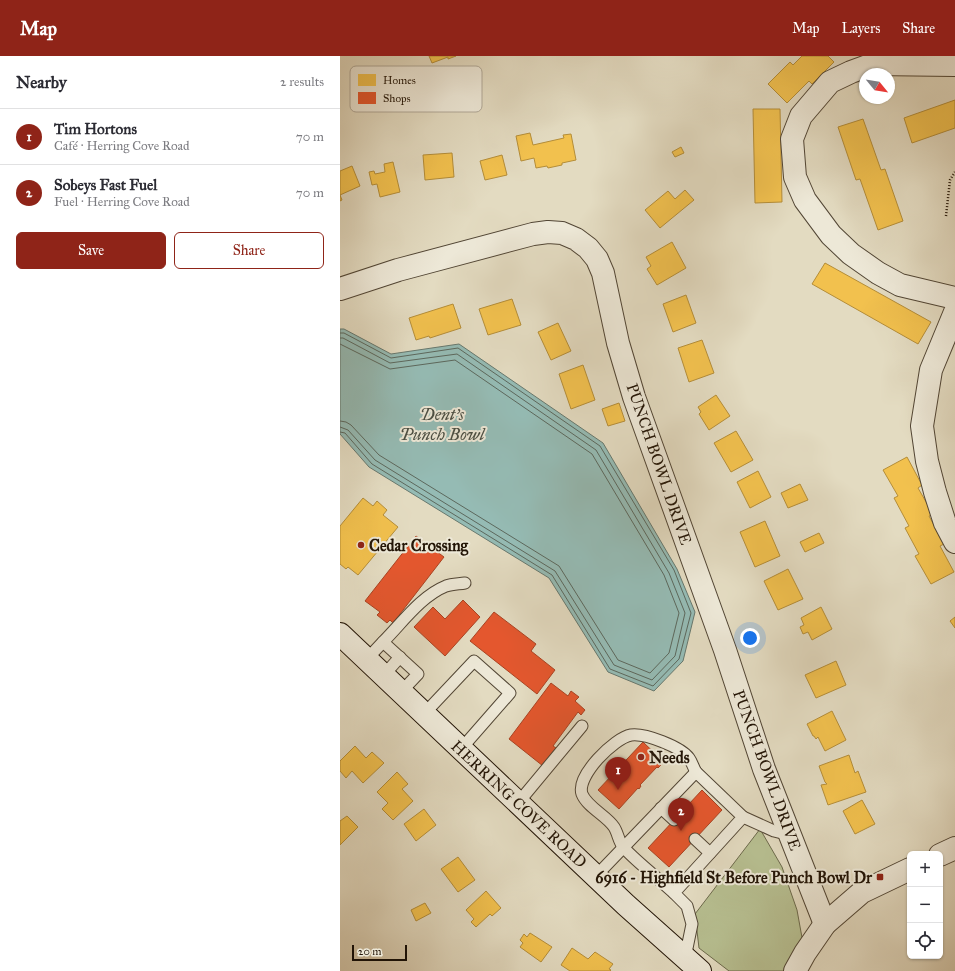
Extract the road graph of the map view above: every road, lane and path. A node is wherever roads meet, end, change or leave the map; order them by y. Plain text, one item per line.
1 (955, 65) edge
2 (955, 172) edge
3 (946, 216) dead end
4 (340, 289) edge
5 (955, 298) edge
6 (955, 312) edge
7 (955, 542) edge
8 (465, 583) dead end
9 (340, 634) edge
10 (383, 642) junction
11 (400, 657) junction
12 (367, 659) junction
13 (384, 675) junction
14 (401, 692) junction
15 (424, 714) junction
16 (582, 726) dead end
17 (462, 749) junction
18 (696, 772) junction
19 (518, 803) junction
20 (661, 808) junction
21 (743, 817) junction
22 (674, 820) dead end
23 (790, 835) junction
24 (695, 839) dead end
25 (623, 847) junction
26 (955, 848) edge
27 (710, 853) junction
28 (943, 854) edge
29 (907, 870) edge
30 (595, 876) junction
31 (674, 893) junction
32 (825, 924) junction
33 (693, 964) edge
34 (795, 971) edge

1 - 5 street
2 - 3 path
4 - 23 street, PUNCH BOWL DRIVE
6 - 7 street
8 - 10 lane
9 - 12 street, HERRING COVE ROAD
10 - 11 lane
10 - 12 lane
11 - 13 lane
11 - 14 lane
12 - 13 street, HERRING COVE ROAD
13 - 14 street, HERRING COVE ROAD
14 - 15 street, HERRING COVE ROAD
15 - 17 street, HERRING COVE ROAD
15 - 17 lane
16 - 19 lane
17 - 19 street, HERRING COVE ROAD
18 - 20 lane
18 - 21 lane
18 - 25 lane
19 - 30 street, HERRING COVE ROAD
20 - 22 lane
20 - 25 lane
21 - 23 lane
21 - 27 lane
23 - 32 street, PUNCH BOWL DRIVE
24 - 27 lane
25 - 30 lane
25 - 31 lane
26 - 28 street
27 - 31 lane
29 - 32 street
30 - 33 street, HERRING COVE ROAD
31 - 33 lane
32 - 34 street

